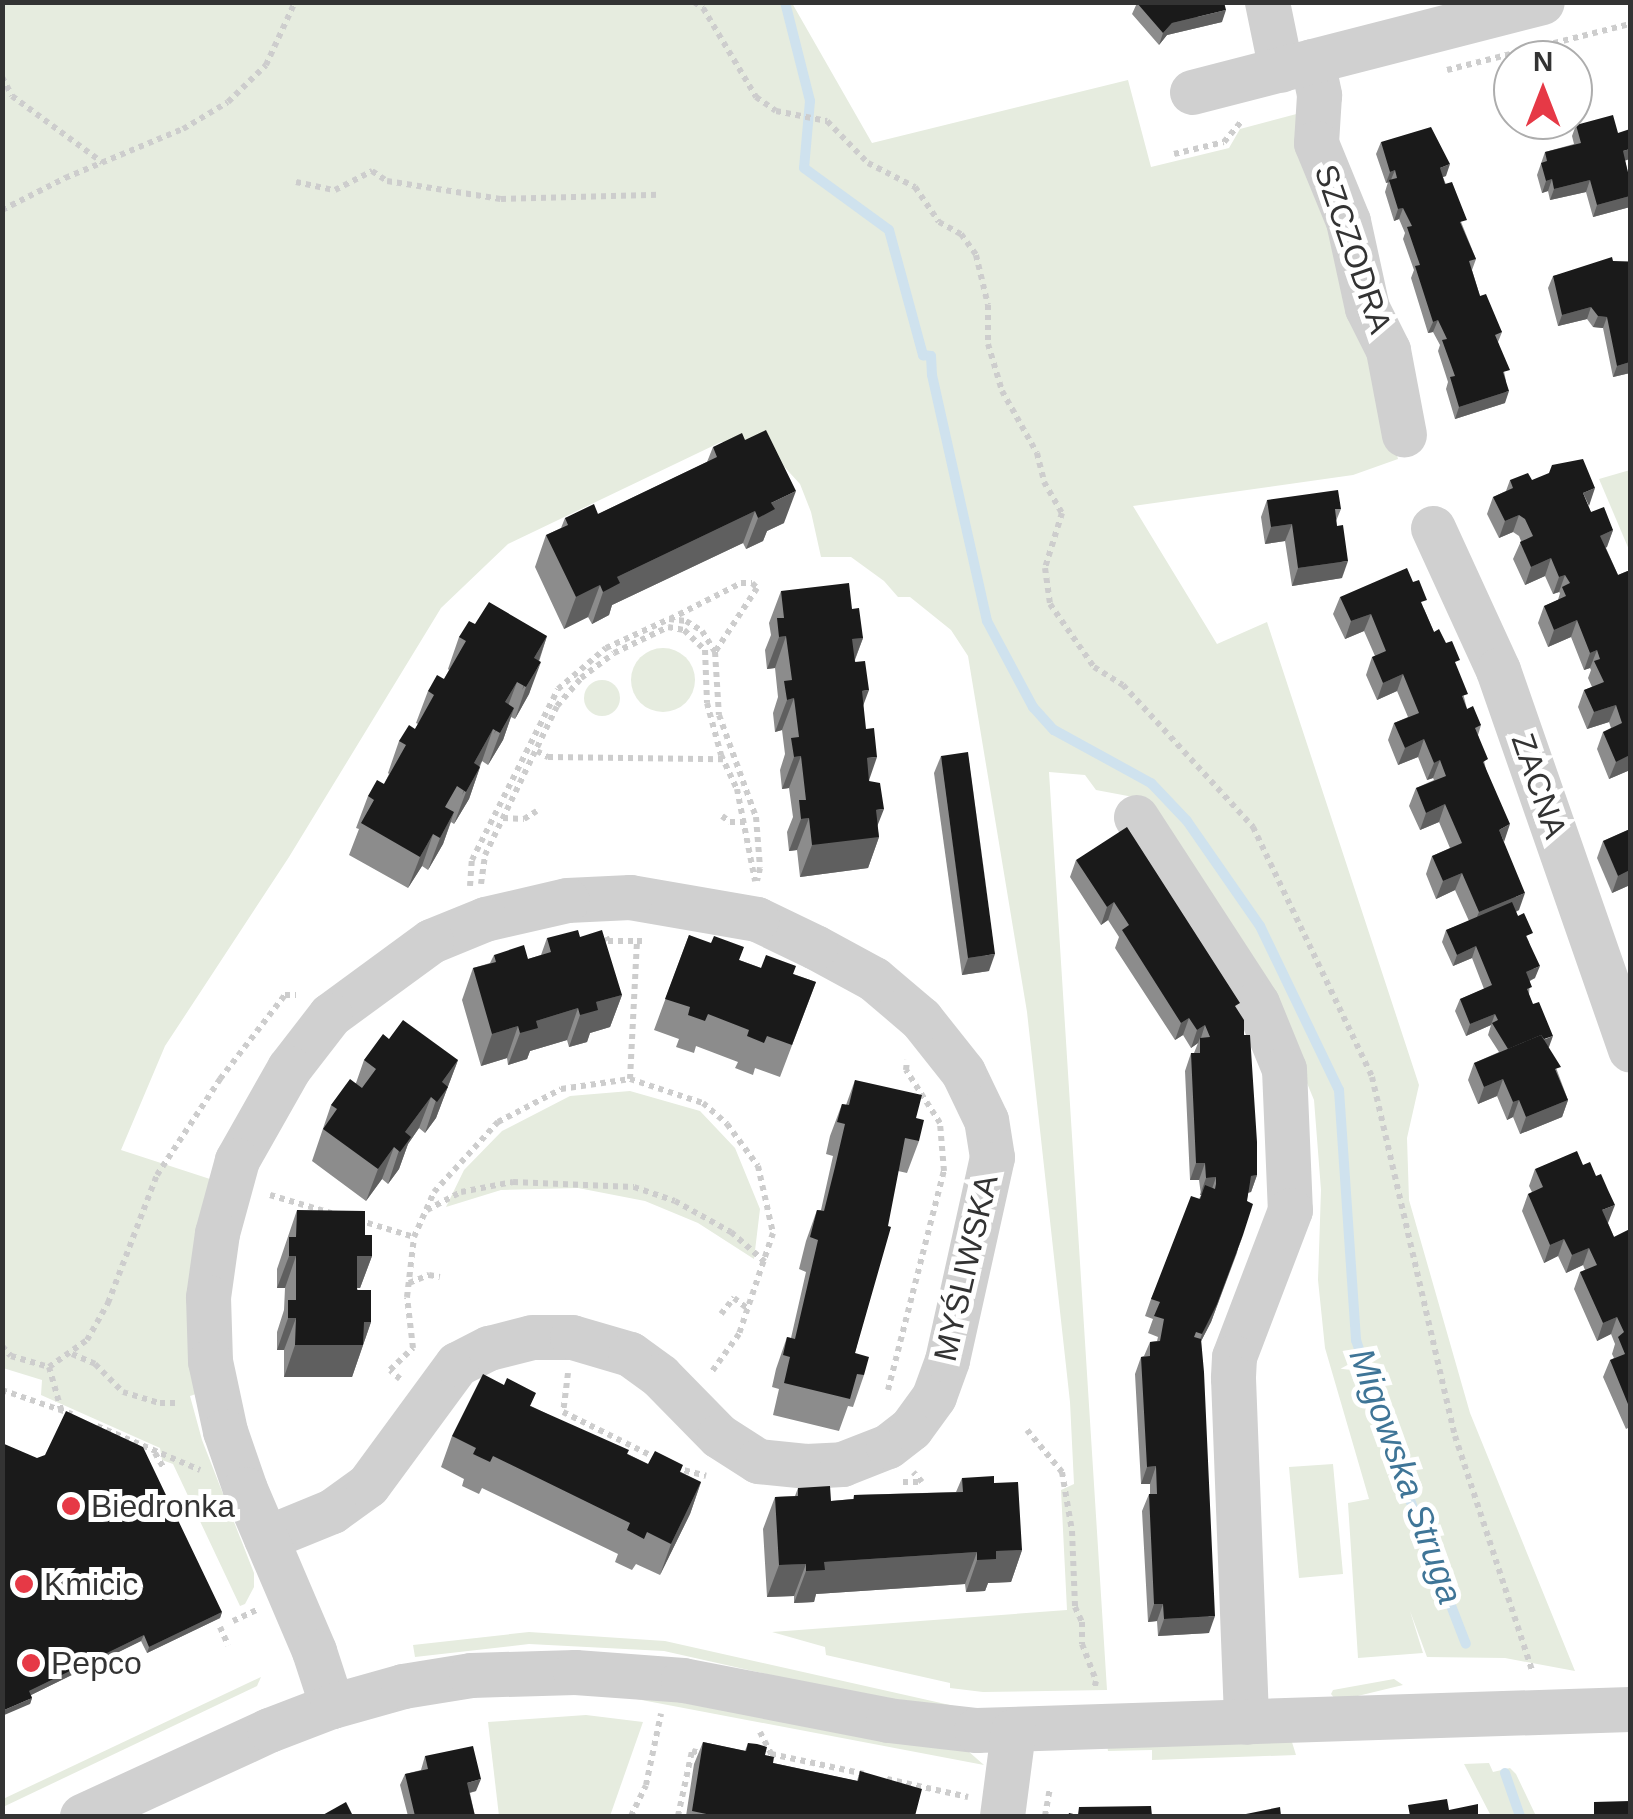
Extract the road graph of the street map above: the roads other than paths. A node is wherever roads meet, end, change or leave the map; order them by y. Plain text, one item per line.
1 (1266, 2) edge
2 (1542, 2) edge
3 (1297, 65) junction
4 (1192, 92) dead end
5 (1404, 435) dead end
6 (1433, 528) dead end
7 (1136, 817) dead end
8 (1630, 1050) edge
9 (266, 1538) junction
10 (332, 1706) junction
11 (1630, 1709) edge
12 (1246, 1722) junction
13 (1013, 1731) junction
14 (994, 1809) edge
15 (82, 1816) edge

1 - 3 street, SZCZODRA
2 - 3 street
3 - 4 street
3 - 5 street, SZCZODRA
6 - 8 street, ZACNA
7 - 12 street
9 - 9 street, MYŚLIWSKA
9 - 10 street, MYŚLIWSKA
10 - 13 street
10 - 15 street
11 - 12 street
12 - 13 street
13 - 14 street

